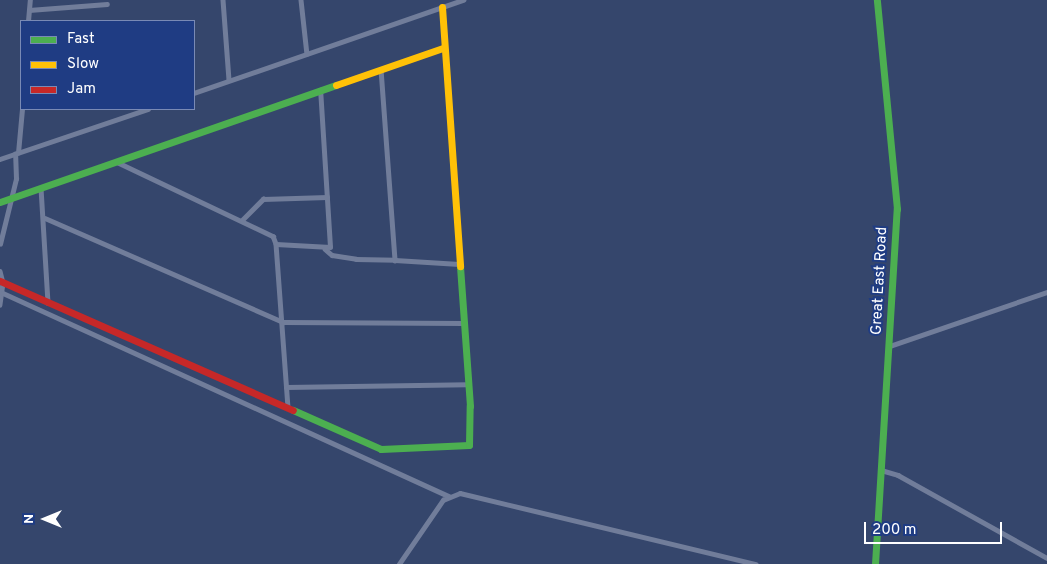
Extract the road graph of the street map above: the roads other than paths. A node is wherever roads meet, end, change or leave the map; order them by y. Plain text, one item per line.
1 (30, 0) edge
2 (223, 0) edge
3 (301, 0) edge
4 (463, 0) edge
5 (877, 0) edge
6 (107, 4) dead end
7 (442, 7) junction
8 (29, 10) junction
9 (28, 20) edge
10 (443, 48) junction
11 (307, 54) junction
12 (381, 68) junction
13 (229, 80) junction
14 (320, 90) junction
15 (195, 93) edge
16 (22, 110) edge
17 (145, 110) edge
18 (16, 154) junction
19 (0, 159) edge
20 (117, 162) junction
21 (41, 188) junction
22 (13, 197) junction
23 (327, 197) junction
24 (0, 202) edge
25 (45, 218) junction
26 (242, 220) junction
27 (0, 244) edge
28 (276, 244) junction
29 (325, 249) junction
30 (395, 260) junction
31 (459, 264) junction
32 (0, 271) edge
33 (2, 282) edge
34 (1047, 292) edge
35 (3, 293) junction
36 (48, 304) junction
37 (0, 305) edge
38 (281, 321) junction
39 (464, 323) junction
40 (890, 346) junction
41 (467, 384) junction
42 (286, 387) junction
43 (288, 407) junction
44 (326, 425) junction
45 (327, 438) junction
46 (881, 470) junction
47 (449, 496) junction
48 (1047, 558) edge
49 (399, 564) edge
50 (756, 564) edge
51 (875, 564) edge

1 - 8 street
2 - 13 street
3 - 11 street
4 - 7 street
5 - 40 main road, Great East Road
6 - 8 street
7 - 10 main road
7 - 11 street
8 - 9 street
10 - 12 main road
10 - 31 main road
11 - 13 street
12 - 14 main road
12 - 30 street
13 - 15 street
14 - 20 main road
14 - 23 street
16 - 18 street
17 - 18 street
18 - 19 street
18 - 22 street
20 - 21 main road
20 - 26 street
21 - 22 main road
21 - 25 street
22 - 24 main road
22 - 27 street
23 - 26 street
23 - 29 street
25 - 36 street
25 - 38 street
26 - 28 street
28 - 29 street
28 - 38 street
29 - 30 street
30 - 31 street
31 - 39 main road
32 - 33 street
33 - 35 street
33 - 36 main road
34 - 40 street
35 - 37 street
35 - 45 street
36 - 43 main road
38 - 39 street
38 - 42 street
39 - 41 main road
40 - 46 main road, Great East Road
41 - 42 street
41 - 44 main road
42 - 43 street
43 - 44 main road
44 - 45 street
45 - 47 street
46 - 48 street
46 - 51 main road, Great East Road
47 - 49 street
47 - 50 street

